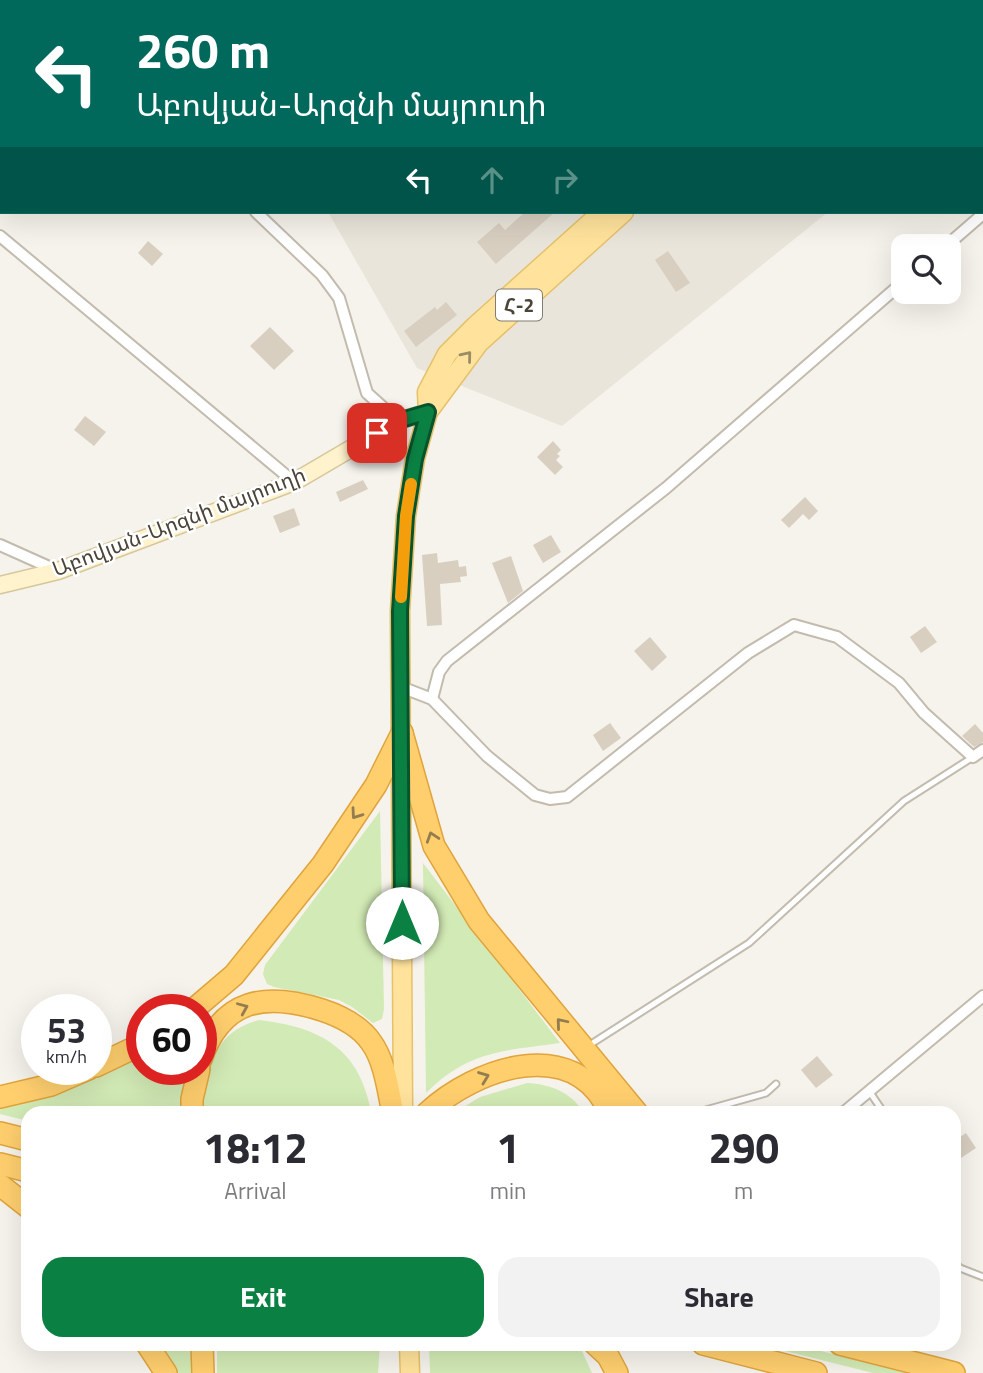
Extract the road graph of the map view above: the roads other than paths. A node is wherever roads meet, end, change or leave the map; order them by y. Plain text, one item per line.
1 (258, 214) edge
2 (601, 214) edge
3 (622, 214) edge
4 (983, 214) edge
5 (959, 234) edge
6 (0, 236) edge
7 (891, 292) edge
8 (428, 412) junction
9 (398, 421) junction
10 (294, 482) junction
11 (0, 545) edge
12 (58, 570) junction
13 (0, 585) edge
14 (401, 687) junction
15 (432, 699) junction
16 (402, 733) junction
17 (978, 753) edge
18 (211, 994) edge
19 (983, 996) edge
20 (217, 1026) edge
21 (583, 1049) junction
22 (776, 1084) dead end
23 (51, 1085) edge
24 (195, 1085) edge
25 (869, 1091) junction
26 (0, 1097) edge
27 (192, 1106) edge
28 (391, 1106) edge
29 (403, 1106) edge
30 (435, 1106) edge
31 (607, 1106) edge
32 (631, 1106) edge
33 (720, 1106) edge
34 (851, 1106) edge
35 (879, 1106) edge
36 (0, 1133) edge
37 (21, 1138) edge
38 (0, 1164) edge
39 (21, 1169) edge
40 (0, 1185) edge
41 (21, 1202) edge
42 (961, 1269) edge
43 (983, 1277) edge
44 (152, 1351) edge
45 (202, 1351) edge
46 (409, 1351) edge
47 (603, 1351) edge
48 (723, 1351) edge
49 (879, 1351) edge
50 (166, 1373) edge
51 (203, 1373) edge
52 (410, 1373) edge
53 (617, 1373) edge
54 (816, 1373) edge
55 (954, 1373) edge

1 - 9 street
2 - 8 main road, Հ-2
8 -> 3 main road, Հ-2
4 - 5 street
6 - 10 street
7 - 15 street
8 - 9 main road, Աբովյան-Արզնի մայրուղի
8 - 14 main road
9 - 10 main road, Աբովյան-Արզնի մայրուղի
10 - 12 main road, Աբովյան-Արզնի մայրուղի
11 - 12 street
12 - 13 main road, Աբովյան-Արզնի մայրուղի
14 - 15 street
14 - 16 main road
15 - 17 street
16 -> 18 highway
21 -> 16 highway
16 - 29 main road
17 - 21 lane
19 - 25 street
20 -> 28 highway
21 - 32 highway
22 - 33 lane
23 - 26 highway
24 - 27 highway
25 - 34 street
25 - 35 lane
30 -> 31 highway
36 - 37 highway
38 - 39 highway
40 - 41 highway
42 - 43 lane
44 - 50 highway
45 - 51 highway
46 - 52 main road
47 - 53 highway
48 - 54 highway
49 - 55 highway

